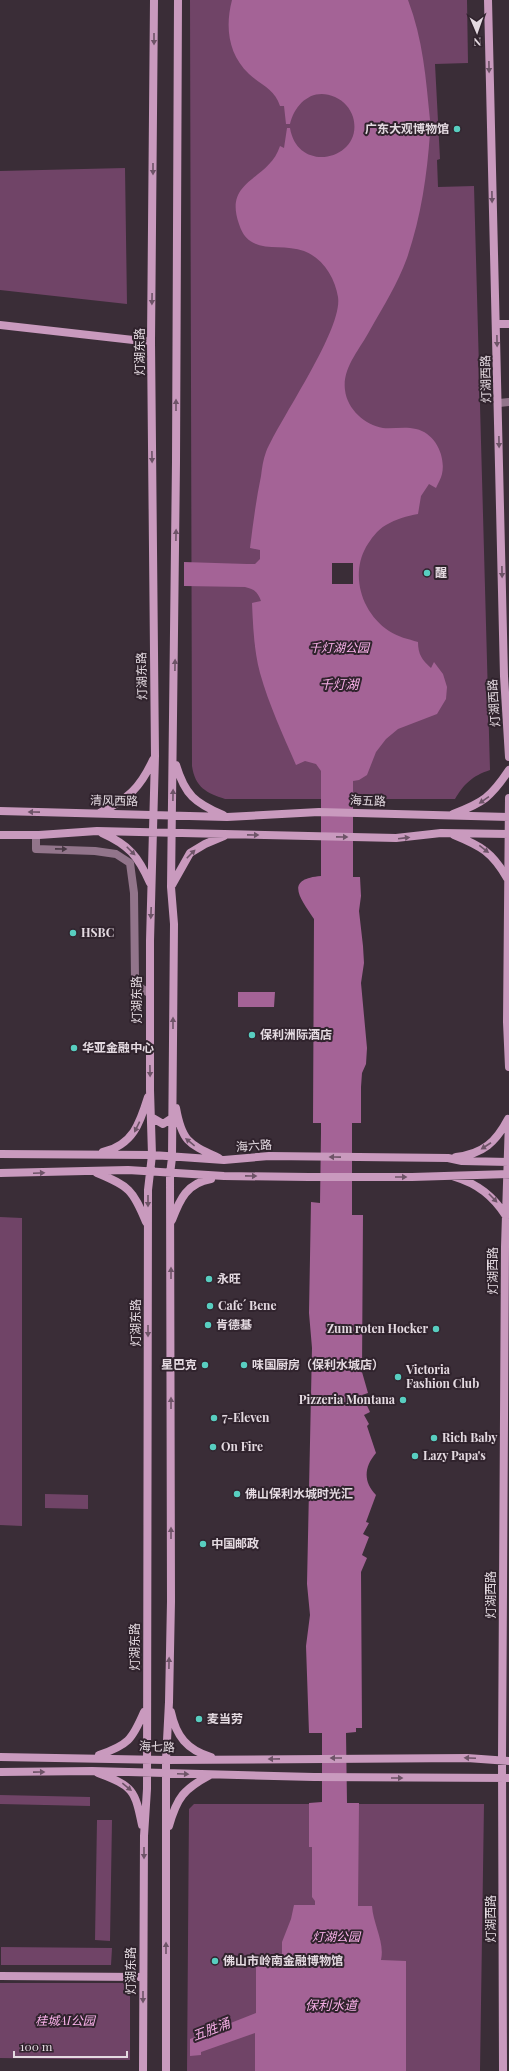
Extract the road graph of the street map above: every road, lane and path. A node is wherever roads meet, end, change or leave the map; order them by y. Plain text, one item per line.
1 (154, 0) edge
2 (178, 0) edge
3 (488, 0) edge
4 (497, 324) junction
5 (509, 324) edge
6 (0, 325) edge
7 (151, 342) junction
8 (509, 402) edge
9 (498, 403) junction
10 (155, 756) junction
11 (174, 756) junction
12 (509, 757) edge
13 (509, 770) edge
14 (509, 798) edge
15 (0, 811) edge
16 (98, 813) junction
17 (152, 814) junction
18 (173, 815) junction
19 (449, 815) junction
20 (227, 817) junction
21 (509, 817) edge
22 (97, 831) junction
23 (152, 832) junction
24 (450, 833) junction
25 (172, 834) junction
26 (509, 834) edge
27 (0, 835) edge
28 (228, 835) junction
29 (36, 836) junction
30 (507, 879) junction
31 (152, 886) junction
32 (171, 887) junction
33 (149, 993) junction
34 (509, 1067) edge
35 (150, 1090) junction
36 (172, 1090) junction
37 (509, 1116) edge
38 (151, 1117) junction
39 (172, 1118) junction
40 (509, 1120) edge
41 (0, 1154) edge
42 (91, 1155) junction
43 (152, 1156) junction
44 (172, 1158) junction
45 (448, 1158) junction
46 (224, 1160) junction
47 (509, 1162) edge
48 (92, 1171) junction
49 (150, 1172) junction
50 (0, 1173) edge
51 (170, 1174) junction
52 (508, 1174) edge
53 (449, 1175) junction
54 (224, 1176) junction
55 (506, 1216) junction
56 (170, 1226) junction
57 (148, 1227) junction
58 (169, 1702) junction
59 (146, 1708) junction
60 (0, 1757) edge
61 (92, 1757) junction
62 (147, 1758) junction
63 (222, 1759) junction
64 (166, 1760) junction
65 (506, 1760) edge
66 (92, 1771) junction
67 (0, 1772) edge
68 (146, 1772) junction
69 (166, 1774) junction
70 (211, 1775) junction
71 (506, 1778) edge
72 (144, 1836) junction
73 (166, 1836) junction
74 (0, 1976) edge
75 (143, 1976) junction
76 (142, 2071) edge
77 (166, 2071) edge
78 (503, 2071) edge

1 -> 7 main road, 灯湖东路
11 -> 2 main road
3 -> 4 main road, 灯湖西路
4 - 5 main road
4 -> 9 main road, 灯湖西路
6 - 7 main road
7 -> 10 main road, 灯湖东路
8 - 9 street
9 -> 12 main road, 灯湖西路
10 - 16 main road
10 - 17 main road, 灯湖东路
18 -> 11 main road
11 - 20 main road
13 -> 19 main road
14 - 21 main road
16 -> 15 main road, 清风西路
16 - 17 main road, 清风西路
17 - 18 main road, 清风西路
17 - 23 main road, 灯湖东路
18 - 20 main road, 清风西路
18 - 25 main road
19 - 20 main road, 海五路
19 - 21 main road, 海五路
21 - 26 main road
22 - 23 main road
22 - 29 main road
22 -> 31 main road
23 - 25 main road
23 - 31 main road, 灯湖东路
24 - 26 main road
28 -> 24 main road
24 -> 30 main road
25 - 28 main road
25 - 32 main road
26 - 30 main road
27 - 29 main road
32 -> 28 main road
29 -> 33 street
30 - 34 main road
31 -> 33 main road, 灯湖东路
36 -> 32 main road
33 -> 35 main road, 灯湖东路
35 - 38 main road, 灯湖东路
35 -> 42 main road
36 - 39 main road
46 -> 36 main road
37 -> 45 main road
38 - 39 main road
38 - 43 main road, 灯湖东路
39 - 44 main road
40 - 47 main road, 灯湖西路
41 - 42 main road, 海六路
42 - 43 main road, 海六路
43 - 44 main road, 海六路
43 - 49 main road, 灯湖东路
44 - 46 main road, 海六路
44 - 51 main road
45 -> 46 main road, 海六路
45 - 47 main road, 海六路
47 - 52 main road, 灯湖西路
48 - 49 main road
50 -> 48 main road
48 - 57 main road
49 - 51 main road
49 -> 57 main road, 灯湖东路
51 - 54 main road
51 - 56 main road
52 - 53 main road
52 - 55 main road, 灯湖西路
54 -> 53 main road
53 -> 55 main road
54 - 56 main road
55 - 65 main road, 灯湖西路
58 -> 56 main road
57 -> 59 main road, 灯湖东路
58 - 63 main road
58 - 64 main road
59 - 61 main road
59 - 62 main road, 灯湖东路
60 - 61 main road, 海七路
61 - 62 main road, 海七路
62 - 64 main road, 海七路
62 - 68 main road, 灯湖东路
63 - 64 main road, 海七路
65 -> 63 main road, 海七路
64 - 69 main road
65 - 71 main road, 灯湖西路
67 -> 66 main road
66 - 68 main road
66 -> 72 main road
68 - 69 main road
68 - 72 main road, 灯湖东路
69 -> 70 main road
69 - 73 main road
70 -> 71 main road
70 - 73 main road
71 - 78 main road, 灯湖西路
72 -> 75 main road, 灯湖东路
77 -> 73 main road
74 - 75 main road
75 -> 76 main road, 灯湖东路

